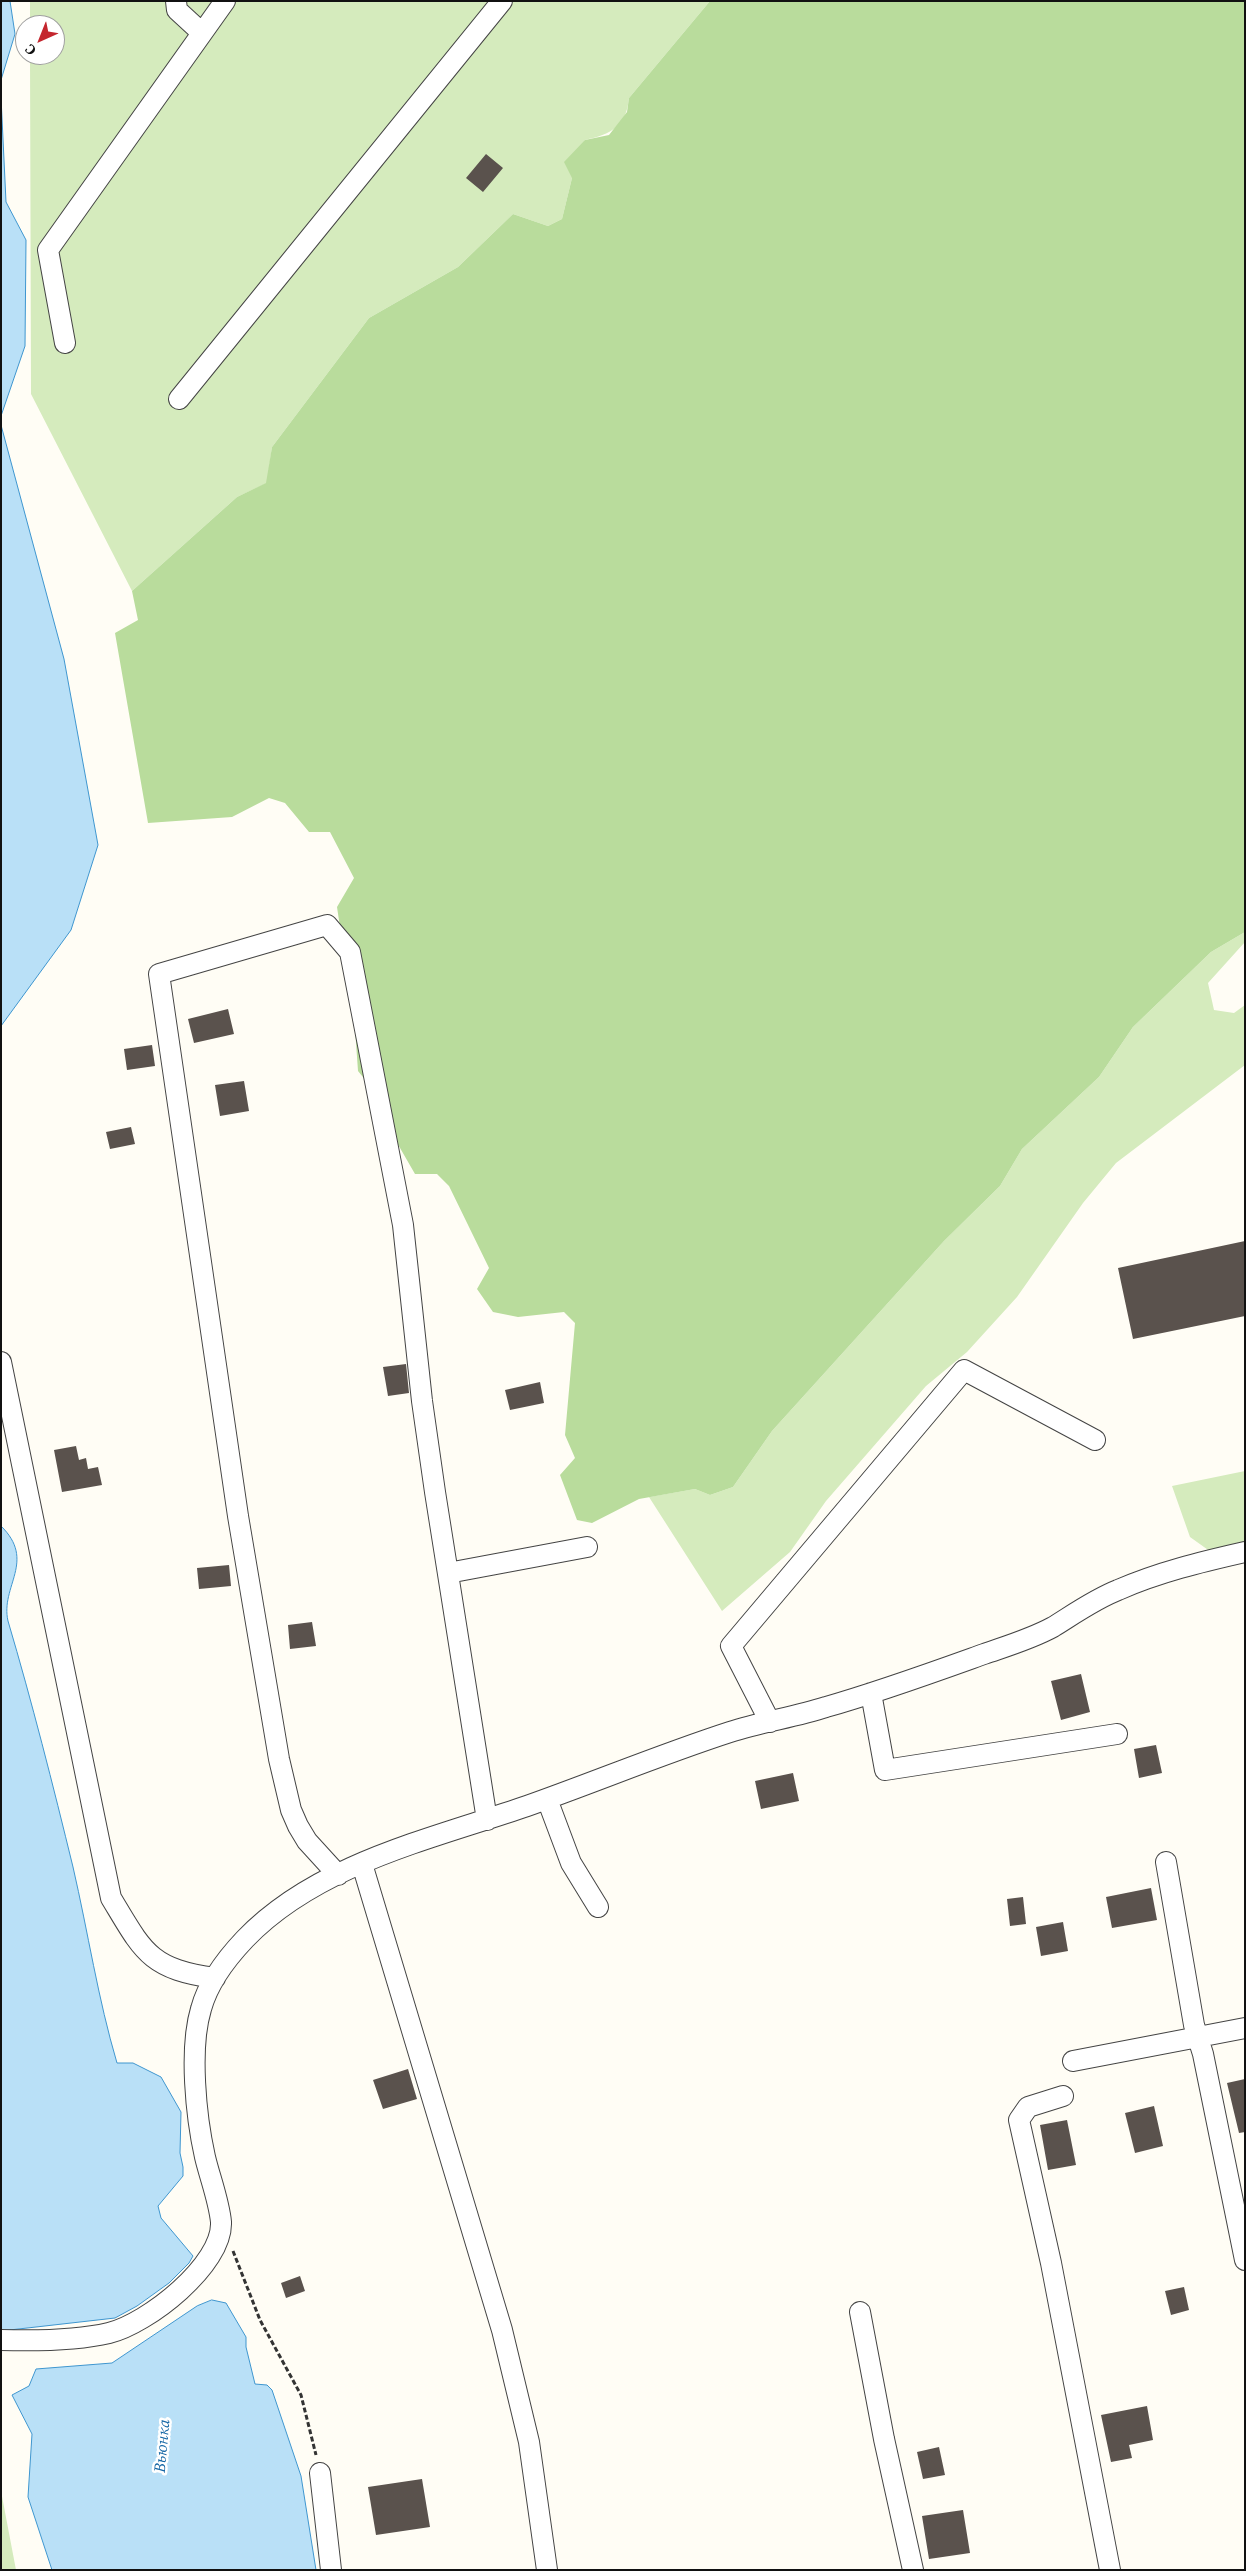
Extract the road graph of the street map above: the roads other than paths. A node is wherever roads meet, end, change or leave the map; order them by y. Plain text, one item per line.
1 (176, 1) edge
2 (224, 1) edge
3 (502, 1) edge
4 (202, 33) junction
5 (65, 343) dead end
6 (179, 399) dead end
7 (1, 1362) edge
8 (1095, 1440) dead end
9 (587, 1548) dead end
10 (1245, 1552) edge
11 (448, 1573) junction
12 (871, 1693) junction
13 (770, 1722) junction
14 (1117, 1734) dead end
15 (547, 1799) junction
16 (487, 1820) junction
17 (1166, 1862) dead end
18 (362, 1864) junction
19 (338, 1874) junction
20 (598, 1907) dead end
21 (215, 1978) junction
22 (1245, 2028) edge
23 (1198, 2037) junction
24 (1073, 2061) dead end
25 (1063, 2096) dead end
26 (1245, 2260) edge
27 (860, 2312) dead end
28 (1, 2340) edge
29 (320, 2473) road end
30 (331, 2570) edge
31 (547, 2570) edge
32 (913, 2570) edge
33 (1110, 2570) edge

1 - 4 street
2 - 4 street
3 - 6 street
4 - 5 street
7 - 21 street
8 - 13 street
9 - 11 street
10 - 12 street
11 - 16 street
11 - 19 street
12 - 13 street
12 - 14 street
13 - 15 street
15 - 16 street
15 - 20 street
16 - 18 street
17 - 23 street
18 - 19 street
18 - 31 street
19 - 21 street
21 - 28 street
22 - 23 street
23 - 24 street
23 - 26 street
25 - 33 street
27 - 32 street
29 - 30 street

